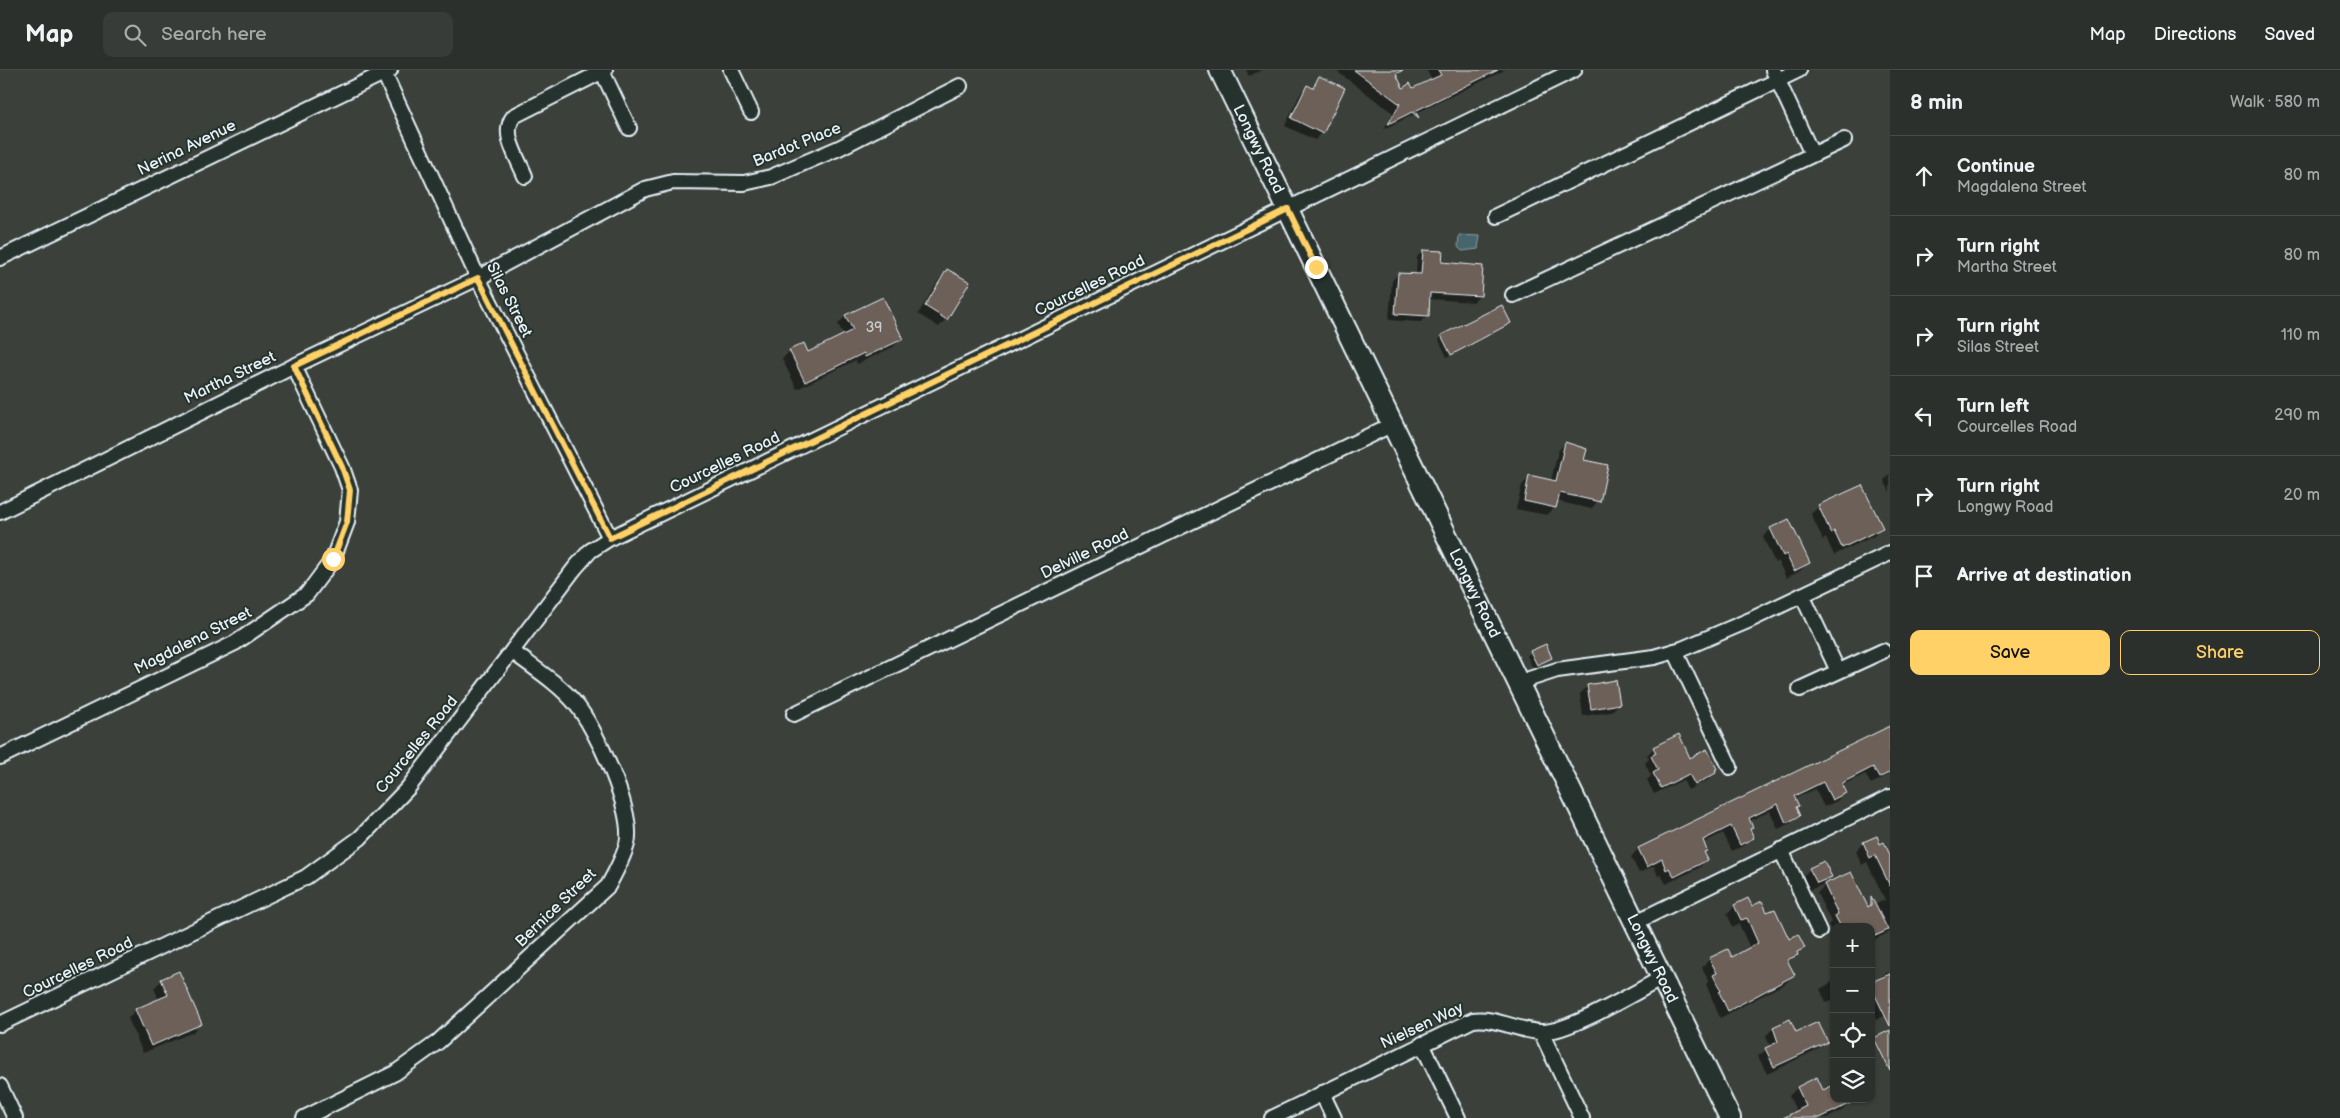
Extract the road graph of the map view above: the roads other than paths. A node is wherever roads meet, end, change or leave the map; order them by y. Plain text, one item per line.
1 (731, 70) edge
2 (1220, 70) edge
3 (1574, 70) edge
4 (1799, 70) edge
5 (603, 71) edge
6 (387, 72) edge
7 (1775, 75) edge
8 (960, 86) dead end
9 (751, 112) dead end
10 (629, 128) dead end
11 (1844, 140) dead end
12 (1812, 154) junction
13 (526, 176) dead end
14 (1288, 209) junction
15 (1496, 216) dead end
16 (0, 258) edge
17 (478, 278) junction
18 (1513, 295) dead end
19 (294, 366) junction
20 (1391, 424) junction
21 (0, 512) edge
22 (610, 538) junction
23 (1890, 553) edge
24 (1802, 595) junction
25 (1675, 651) junction
26 (1883, 651) dead end
27 (513, 652) junction
28 (1838, 671) junction
29 (1517, 683) junction
30 (1800, 689) dead end
31 (794, 714) dead end
32 (0, 757) edge
33 (1730, 767) dead end
34 (1890, 797) edge
35 (1781, 850) junction
36 (1634, 923) junction
37 (1819, 931) dead end
38 (1662, 978) junction
39 (0, 1024) edge
40 (1541, 1032) junction
41 (1422, 1044) junction
42 (0, 1086) edge
43 (1322, 1093) junction
44 (16, 1118) edge
45 (304, 1118) edge
46 (1272, 1118) edge
47 (1334, 1118) edge
48 (1458, 1118) edge
49 (1582, 1118) edge
50 (1730, 1118) edge

1 - 9 street
2 - 14 street, Longwy Road
3 - 14 street, Courcelles Road
4 - 7 street
5 - 10 street
5 - 13 street
6 - 16 street, Nerina Avenue
6 - 17 street, Silas Street
7 - 12 street
7 - 15 street
8 - 17 street, Bardot Place
11 - 12 street
12 - 18 street
14 - 20 street, Longwy Road
14 - 22 street, Courcelles Road
17 - 19 street, Martha Street
17 - 22 street, Silas Street
19 - 21 street, Martha Street
19 - 32 street, Magdalena Street
20 - 29 street, Longwy Road
20 - 31 street, Delville Road
22 - 27 street, Courcelles Road
23 - 24 street
24 - 25 street
24 - 28 street
25 - 29 street
25 - 33 street
26 - 28 street
27 - 39 street, Courcelles Road
27 - 45 street, Bernice Street
28 - 30 street
29 - 36 street, Longwy Road
34 - 35 street
35 - 36 street
35 - 37 street
36 - 38 street, Longwy Road
38 - 40 street, Nielsen Way
38 - 50 street, Longwy Road
40 - 41 street, Nielsen Way
40 - 49 street
41 - 43 street, Nielsen Way
41 - 48 street
42 - 44 street
43 - 46 street, Nielsen Way
43 - 47 street

